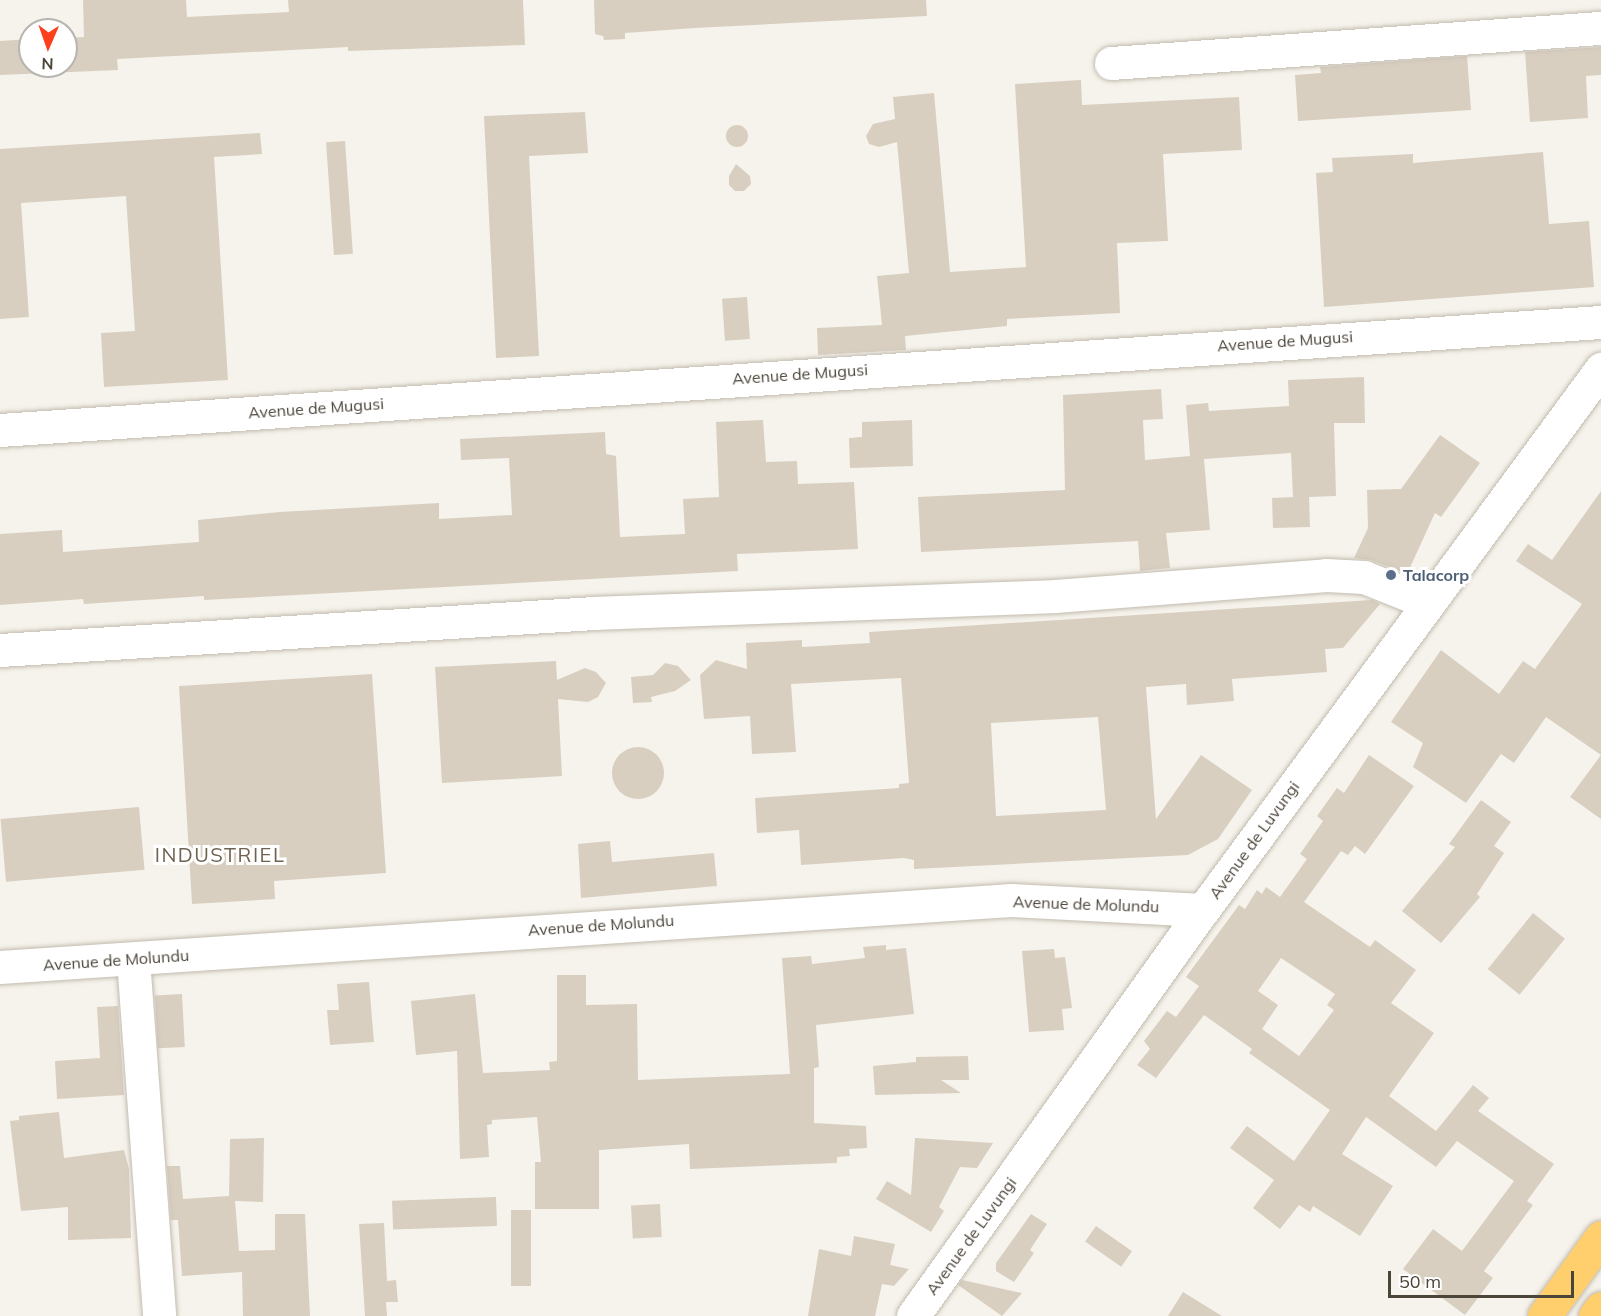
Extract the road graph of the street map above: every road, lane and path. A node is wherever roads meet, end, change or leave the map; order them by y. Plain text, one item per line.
1 (1601, 28) edge
2 (1111, 63) dead end
3 (1601, 322) edge
4 (1601, 369) edge
5 (0, 430) edge
6 (1430, 603) junction
7 (0, 650) edge
8 (1203, 910) junction
9 (133, 959) junction
10 (0, 967) edge
11 (1601, 1237) edge
12 (1601, 1308) edge
13 (159, 1316) edge
14 (913, 1316) edge
15 (1544, 1316) edge
16 (1595, 1316) edge

1 - 2 street
3 - 5 street, Avenue de Mugusi
4 - 6 street, Avenue de Luvungi
6 - 7 street
6 - 8 street, Avenue de Luvungi
8 - 9 street, Avenue de Molundu
8 - 14 street, Avenue de Luvungi
9 - 10 street, Avenue de Molundu
9 - 13 street
11 - 15 highway
12 - 16 highway

